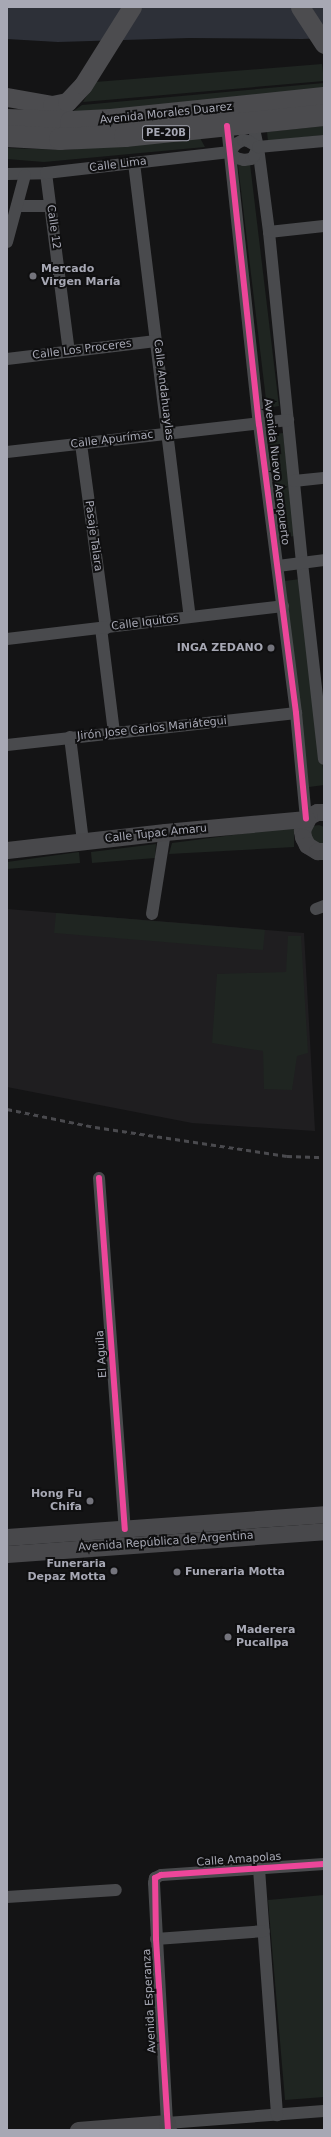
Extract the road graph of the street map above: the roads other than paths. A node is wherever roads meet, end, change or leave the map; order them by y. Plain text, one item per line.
1 (132, 7) edge
2 (300, 7) edge
3 (324, 44) edge
4 (7, 97) edge
5 (324, 98) edge
6 (324, 116) edge
7 (7, 120) edge
8 (253, 124) junction
9 (227, 126) junction
10 (7, 136) edge
11 (324, 141) edge
12 (258, 147) junction
13 (230, 152) junction
14 (134, 163) junction
15 (46, 173) junction
16 (7, 174) edge
17 (25, 175) junction
18 (17, 206) junction
19 (50, 206) junction
20 (324, 226) edge
21 (268, 232) junction
22 (7, 242) edge
23 (156, 341) junction
24 (69, 352) junction
25 (7, 359) edge
26 (288, 420) junction
27 (260, 424) junction
28 (169, 434) junction
29 (81, 444) junction
30 (7, 452) edge
31 (324, 478) edge
32 (294, 481) junction
33 (324, 560) edge
34 (302, 563) junction
35 (278, 566) junction
36 (283, 606) junction
37 (190, 617) junction
38 (103, 628) junction
39 (7, 639) edge
40 (296, 713) junction
41 (114, 733) junction
42 (70, 738) junction
43 (7, 745) edge
44 (324, 759) edge
45 (324, 812) edge
46 (306, 819) junction
47 (165, 832) junction
48 (83, 841) junction
49 (7, 850) edge
50 (324, 851) edge
51 (152, 914) dead end
52 (99, 1178) dead end
53 (324, 1514) edge
54 (125, 1529) junction
55 (324, 1531) edge
56 (7, 1537) edge
57 (7, 1554) edge
58 (324, 1864) edge
59 (259, 1869) junction
60 (155, 1878) joint
61 (116, 1890) dead end
62 (7, 1897) edge
63 (264, 1931) junction
64 (156, 1939) junction
65 (324, 2111) edge
66 (277, 2115) junction
67 (168, 2127) edge
68 (136, 2128) edge
69 (78, 2130) edge

1 - 4 main road
2 - 3 main road
5 - 7 highway, Avenida Morales Duarez / PE-20B
6 - 8 highway, Avenida Morales Duarez / PE-20B
8 - 9 highway, Avenida Morales Duarez / PE-20B
8 - 12 street, Avenida Nuevo Aeropuerto
9 - 10 highway, Avenida Morales Duarez / PE-20B
9 - 13 street, Avenida Nuevo Aeropuerto
11 - 12 street
12 - 13 street
12 - 13 street, Calle Lima
12 - 21 street, Avenida Nuevo Aeropuerto
13 - 14 street, Calle Lima
13 - 27 street, Avenida Nuevo Aeropuerto
14 - 15 street, Calle Lima
14 - 23 street, Calle Andahuaylas
15 - 17 street, Calle Lima
15 - 19 street, Calle 12
16 - 17 street, Calle Lima
17 - 18 street
18 - 19 street
18 - 22 street
19 - 24 street, Calle 12
20 - 21 street
21 - 26 street, Avenida Nuevo Aeropuerto
23 - 24 street, Calle Los Proceres
23 - 28 street, Calle Andahuaylas
24 - 25 street, Calle Los Proceres
26 - 27 street, Calle Apurímac
26 - 32 street, Avenida Nuevo Aeropuerto
27 - 28 street, Calle Apurímac
27 - 35 street, Avenida Nuevo Aeropuerto
28 - 29 street, Calle Apurímac
28 - 37 street, Calle Andahuaylas
29 - 30 street, Calle Apurímac
29 - 38 street, Pasaje Talara
31 - 32 street
32 - 34 street, Avenida Nuevo Aeropuerto
33 - 34 street
34 - 35 street
34 - 44 street, Avenida Nuevo Aeropuerto
35 - 36 street, Avenida Nuevo Aeropuerto
36 - 37 street, Calle Iquitos
36 - 40 street, Avenida Nuevo Aeropuerto
37 - 38 street, Calle Iquitos
38 - 39 street, Calle Iquitos
38 - 41 street, Pasaje Talara
40 - 41 street, Jirón Jose Carlos Mariátegui
40 - 46 street, Avenida Nuevo Aeropuerto
41 - 42 street, Jirón Jose Carlos Mariátegui
42 - 43 street, Jirón Jose Carlos Mariátegui
42 - 48 street
45 - 46 main road, Calle Tupac Amaru
46 - 47 main road, Calle Tupac Amaru
46 - 50 main road
47 - 48 main road, Calle Tupac Amaru
47 - 51 street
48 - 49 main road, Calle Tupac Amaru
52 - 54 street, El Aguila
53 - 54 main road, Avenida República de Argentina
54 - 56 main road, Avenida República de Argentina
55 - 57 main road, Avenida República de Argentina
58 - 59 street, Calle Amapolas
59 - 60 street, Calle Amapolas
59 - 63 street
60 - 64 street, Avenida Esperanza
61 - 62 street
63 - 64 street
63 - 66 street
64 - 67 street, Avenida Esperanza
65 - 66 street
66 - 67 street
67 - 68 main road
68 - 69 main road

